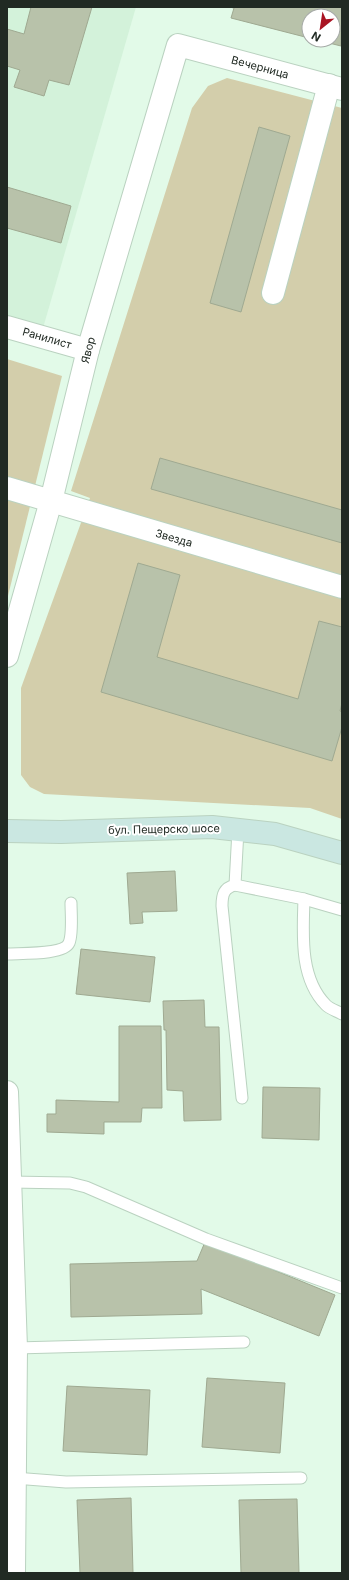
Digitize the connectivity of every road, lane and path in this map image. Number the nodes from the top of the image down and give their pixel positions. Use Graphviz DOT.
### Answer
graph roads {
  1 [pos="178,46"];
  2 [pos="336,87"];
  3 [pos="274,293"];
  4 [pos="7,326"];
  5 [pos="88,350"];
  6 [pos="7,488"];
  7 [pos="51,501"];
  8 [pos="342,587"];
  9 [pos="7,656"];
  10 [pos="238,830"];
  11 [pos="7,831"];
  12 [pos="342,852"];
  13 [pos="235,885"];
  14 [pos="304,898"];
  15 [pos="71,903"];
  16 [pos="342,910"];
  17 [pos="7,954"];
  18 [pos="342,1014"];
  19 [pos="7,1092"];
  20 [pos="242,1098"];
  21 [pos="10,1182"];
  22 [pos="342,1288"];
  23 [pos="11,1326"];
  24 [pos="244,1342"];
  25 [pos="16,1348"];
  26 [pos="14,1478"];
  27 [pos="301,1478"];
  28 [pos="14,1573"];
  1 -- 2 [label="street, Вечерница"];
  1 -- 5 [label="street, Явор"];
  2 -- 3 [label="street"];
  4 -- 5 [label="street, Ранилист"];
  5 -- 7 [label="street, Явор"];
  6 -- 7 [label="street, Звезда"];
  7 -- 8 [label="street, Звезда"];
  7 -- 9 [label="street, Явор"];
  10 -- 11 [label="main road, бул. Пещерско шосе"];
  10 -- 12 [label="main road, бул. Пещерско шосе"];
  10 -- 13 [label="lane"];
  13 -- 14 [label="lane"];
  13 -- 20 [label="lane"];
  14 -- 16 [label="lane"];
  14 -- 18 [label="lane"];
  15 -- 17 [label="lane"];
  19 -- 21 [label="street"];
  21 -- 22 [label="lane"];
  21 -- 23 [label="street"];
  23 -- 25 [label="street"];
  24 -- 25 [label="lane"];
  25 -- 26 [label="street"];
  26 -- 27 [label="lane"];
  26 -- 28 [label="street"];
}
